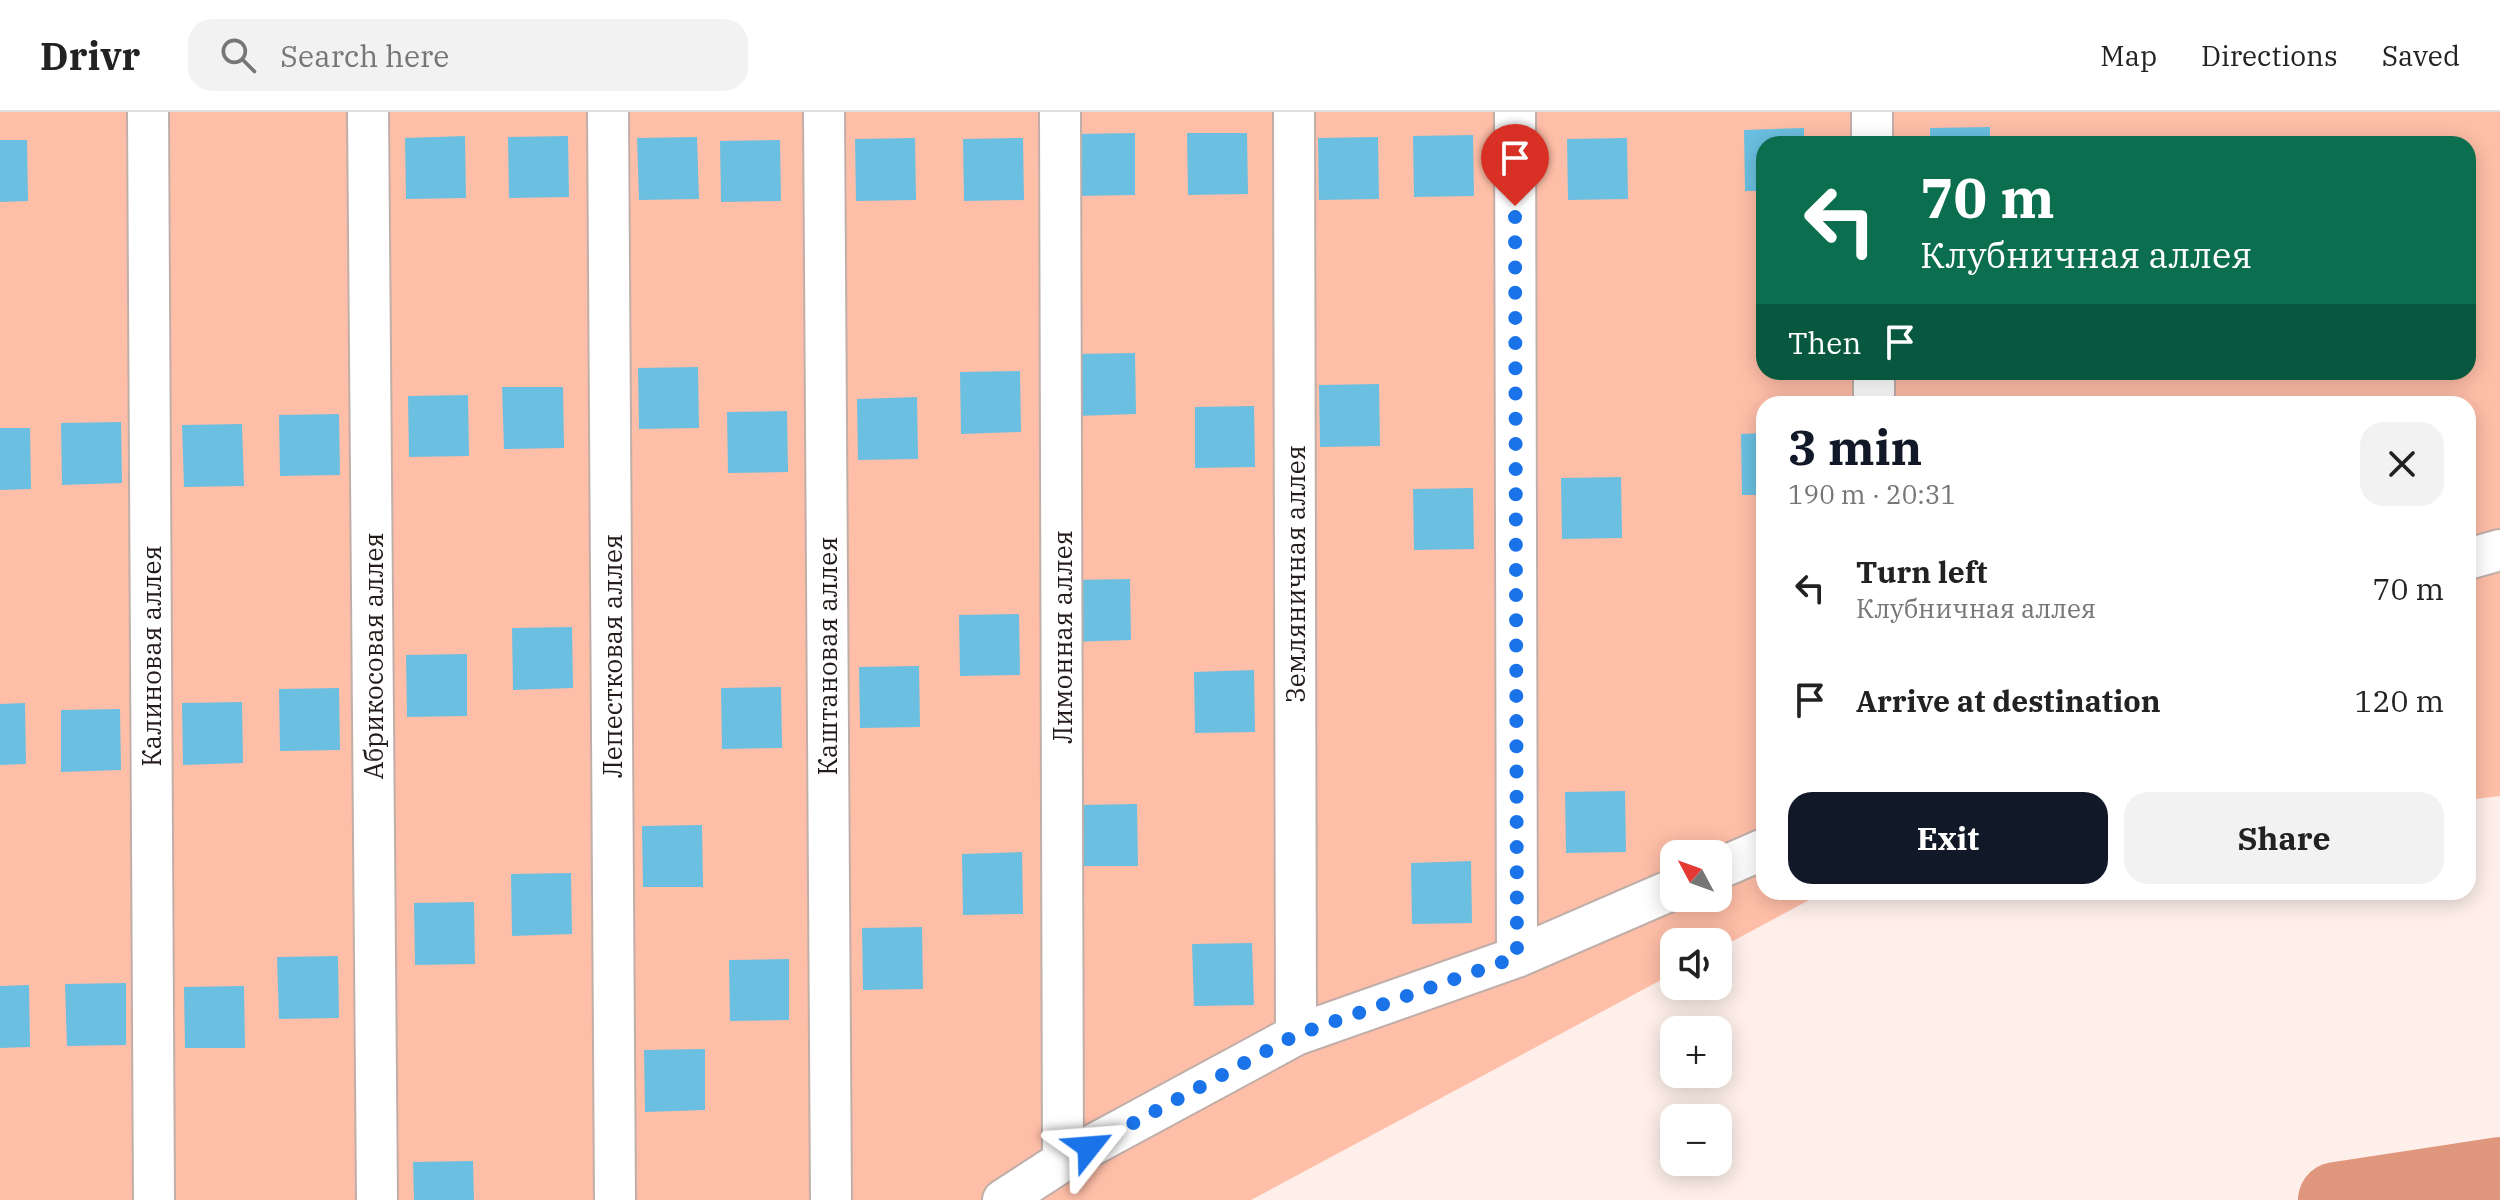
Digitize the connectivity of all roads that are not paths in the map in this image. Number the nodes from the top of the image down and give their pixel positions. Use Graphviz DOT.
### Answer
graph roads {
  1 [pos="148,112"];
  2 [pos="368,112"];
  3 [pos="608,112"];
  4 [pos="824,112"];
  5 [pos="1060,112"];
  6 [pos="1294,112"];
  7 [pos="1515,112"];
  8 [pos="1872,112"];
  9 [pos="1872,136"];
  10 [pos="2500,550"];
  11 [pos="2476,557"];
  12 [pos="1756,852"];
  13 [pos="1732,863"];
  14 [pos="1660,895"];
  15 [pos="1517,957"];
  16 [pos="1296,1035"];
  17 [pos="1063,1161"];
  18 [pos="154,1200"];
  19 [pos="377,1200"];
  20 [pos="615,1200"];
  21 [pos="831,1200"];
  22 [pos="1003,1200"];
  1 -- 18 [label="street, Калиновая аллея"];
  2 -- 19 [label="street, Абрикосовая аллея"];
  3 -- 20 [label="street, Лепестковая аллея"];
  4 -- 21 [label="street, Каштановая аллея"];
  5 -- 17 [label="street, Лимонная аллея"];
  6 -- 16 [label="street, Земляничная аллея"];
  7 -- 15 [label="street"];
  8 -- 9 [label="street"];
  10 -- 11 [label="street"];
  12 -- 13 [label="street"];
  14 -- 15 [label="street"];
  15 -- 16 [label="street"];
  16 -- 17 [label="street"];
  17 -- 22 [label="street"];
}
